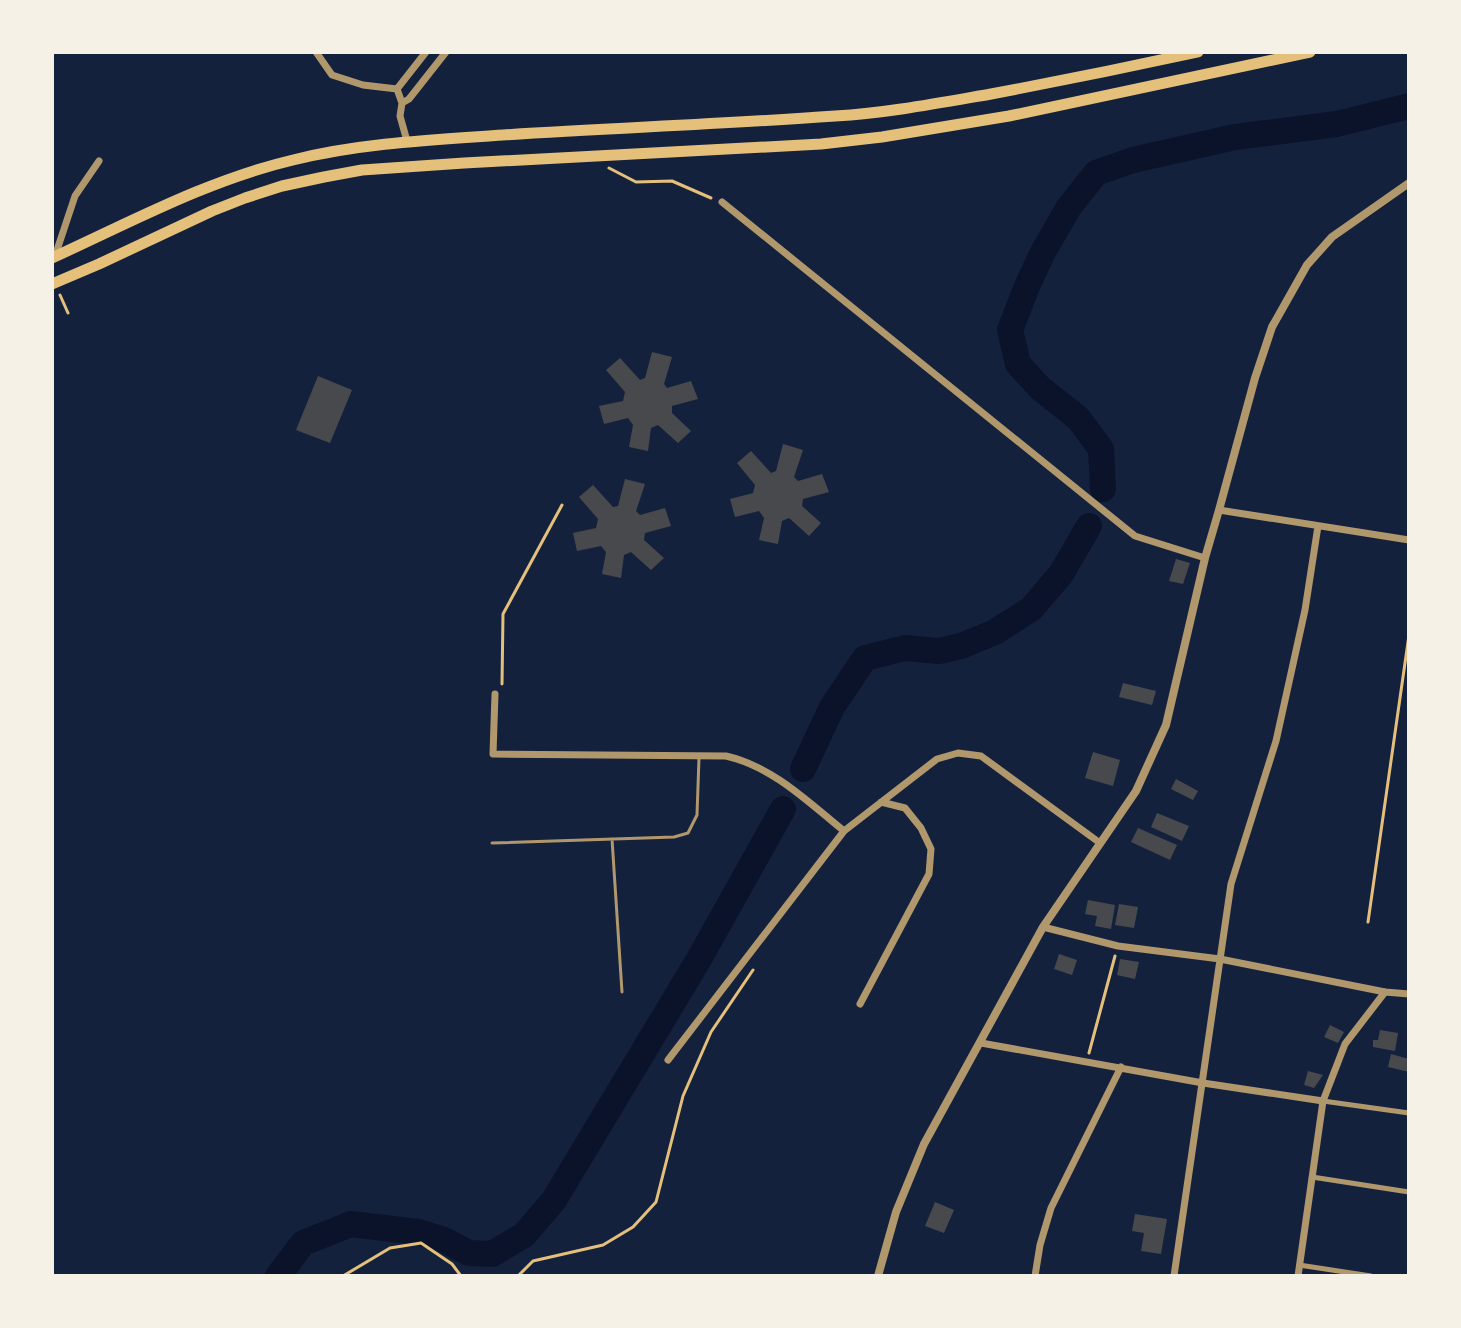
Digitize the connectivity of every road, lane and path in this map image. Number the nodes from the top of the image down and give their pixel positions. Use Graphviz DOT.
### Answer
graph roads {
  1 [pos="316,52"];
  2 [pos="426,52"];
  3 [pos="446,52"];
  4 [pos="1198,52"];
  5 [pos="1310,52"];
  6 [pos="397,89"];
  7 [pos="402,103"];
  8 [pos="407,141"];
  9 [pos="590,156"];
  10 [pos="99,161"];
  11 [pos="1409,183"];
  12 [pos="722,202"];
  13 [pos="54,257"];
  14 [pos="99,264"];
  15 [pos="52,284"];
  16 [pos="52,291"];
  17 [pos="562,505"];
  18 [pos="1219,510"];
  19 [pos="1318,526"];
  20 [pos="1409,540"];
  21 [pos="1205,558"];
  22 [pos="1409,635"];
  23 [pos="495,694"];
  24 [pos="699,755"];
  25 [pos="881,802"];
  26 [pos="844,831"];
  27 [pos="612,839"];
  28 [pos="492,843"];
  29 [pos="1100,843"];
  30 [pos="1368,922"];
  31 [pos="1043,927"];
  32 [pos="1118,946"];
  33 [pos="1220,959"];
  34 [pos="753,970"];
  35 [pos="622,992"];
  36 [pos="1385,992"];
  37 [pos="1409,994"];
  38 [pos="860,1004"];
  39 [pos="981,1043"];
  40 [pos="668,1060"];
  41 [pos="1087,1061"];
  42 [pos="1121,1067"];
  43 [pos="1203,1083"];
  44 [pos="1323,1101"];
  45 [pos="1409,1113"];
  46 [pos="1311,1177"];
  47 [pos="1409,1192"];
  48 [pos="1299,1265"];
  49 [pos="343,1276"];
  50 [pos="461,1276"];
  51 [pos="518,1276"];
  52 [pos="878,1276"];
  53 [pos="1035,1276"];
  54 [pos="1174,1276"];
  55 [pos="1298,1276"];
  56 [pos="1371,1276"];
  1 -- 6 [label="street"];
  2 -- 6 [label="street"];
  3 -- 7 [label="street"];
  4 -- 8 [label="highway"];
  5 -- 9 [label="highway"];
  6 -- 7 [label="street"];
  7 -- 8 [label="street"];
  8 -- 13 [label="highway"];
  9 -- 12 [label="path"];
  9 -- 14 [label="highway"];
  10 -- 13 [label="street"];
  11 -- 18 [label="street"];
  12 -- 21 [label="street"];
  14 -- 15 [label="highway"];
  14 -- 16 [label="highway"];
  17 -- 23 [label="path"];
  18 -- 19 [label="street"];
  18 -- 21 [label="street"];
  19 -- 20 [label="street"];
  19 -- 33 [label="street"];
  21 -- 29 [label="street"];
  22 -- 30 [label="path"];
  23 -- 24 [label="street"];
  24 -- 26 [label="street"];
  24 -- 27 [label="lane"];
  25 -- 26 [label="street"];
  25 -- 29 [label="street"];
  25 -- 38 [label="street"];
  26 -- 40 [label="street"];
  27 -- 28 [label="lane"];
  27 -- 35 [label="lane"];
  29 -- 31 [label="street"];
  31 -- 32 [label="street"];
  31 -- 39 [label="street"];
  32 -- 33 [label="street"];
  32 -- 41 [label="path"];
  33 -- 36 [label="street"];
  33 -- 43 [label="street"];
  34 -- 51 [label="path"];
  36 -- 37 [label="street"];
  36 -- 44 [label="street"];
  39 -- 41 [label="street"];
  39 -- 52 [label="street"];
  41 -- 42 [label="street"];
  42 -- 43 [label="street"];
  42 -- 53 [label="street"];
  43 -- 44 [label="street"];
  43 -- 54 [label="street"];
  44 -- 45 [label="street"];
  44 -- 46 [label="street"];
  46 -- 47 [label="street"];
  46 -- 48 [label="street"];
  48 -- 55 [label="street"];
  48 -- 56 [label="street"];
  49 -- 50 [label="path"];
}
